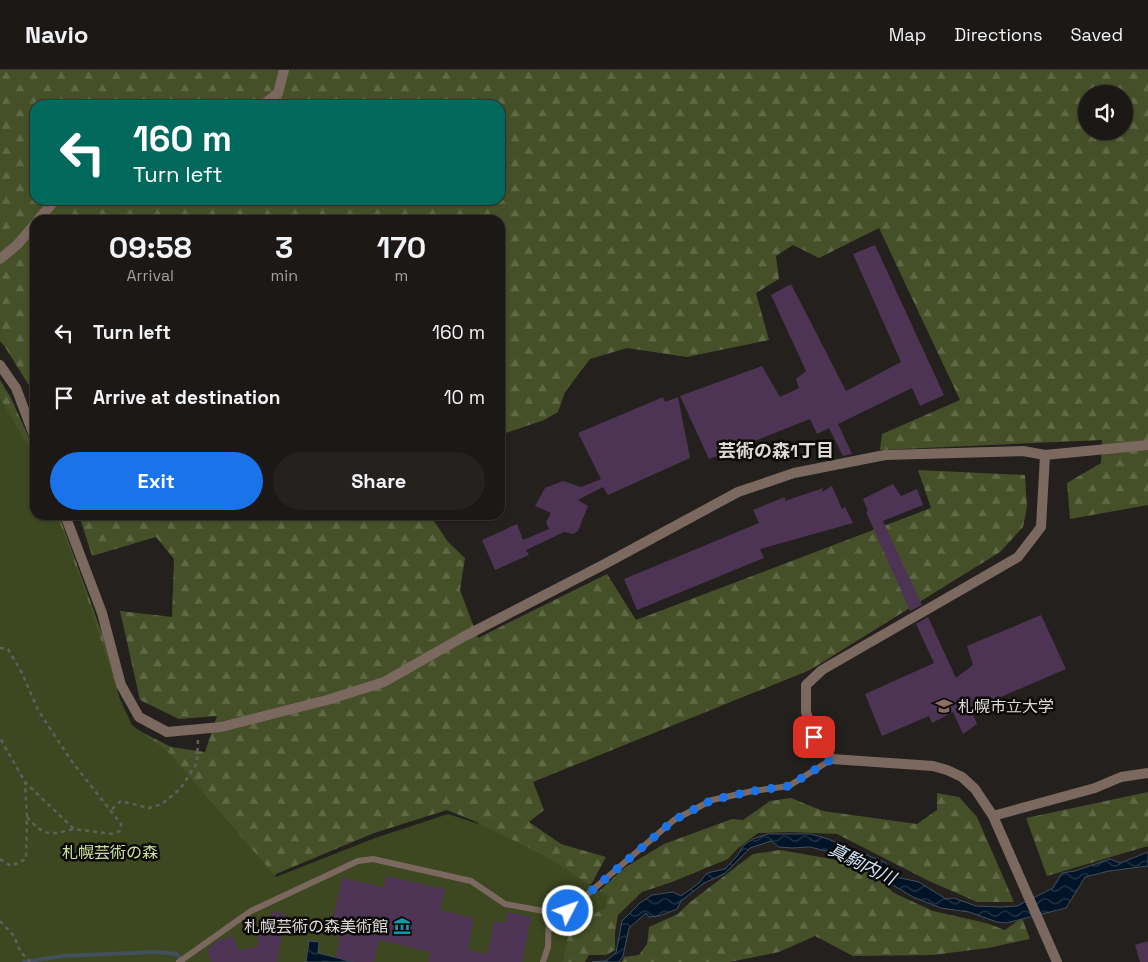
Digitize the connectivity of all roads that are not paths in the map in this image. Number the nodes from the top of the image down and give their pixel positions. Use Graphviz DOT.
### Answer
graph roads {
  1 [pos="284,70"];
  2 [pos="269,100"];
  3 [pos="51,205"];
  4 [pos="42,215"];
  5 [pos="30,230"];
  6 [pos="0,259"];
  7 [pos="0,365"];
  8 [pos="30,425"];
  9 [pos="1148,445"];
  10 [pos="1045,455"];
  11 [pos="67,520"];
  12 [pos="832,759"];
  13 [pos="1148,773"];
  14 [pos="993,816"];
  15 [pos="549,912"];
  16 [pos="179,962"];
  17 [pos="543,962"];
  18 [pos="1056,962"];
  1 -- 2 [label="street"];
  3 -- 4 [label="street"];
  5 -- 6 [label="street"];
  7 -- 8 [label="street"];
  9 -- 10 [label="street"];
  10 -- 11 [label="street"];
  10 -- 12 [label="street"];
  12 -- 14 [label="street"];
  12 -- 15 [label="lane"];
  13 -- 14 [label="street"];
  14 -- 18 [label="street"];
  15 -- 16 [label="lane"];
  15 -- 17 [label="lane"];
}
